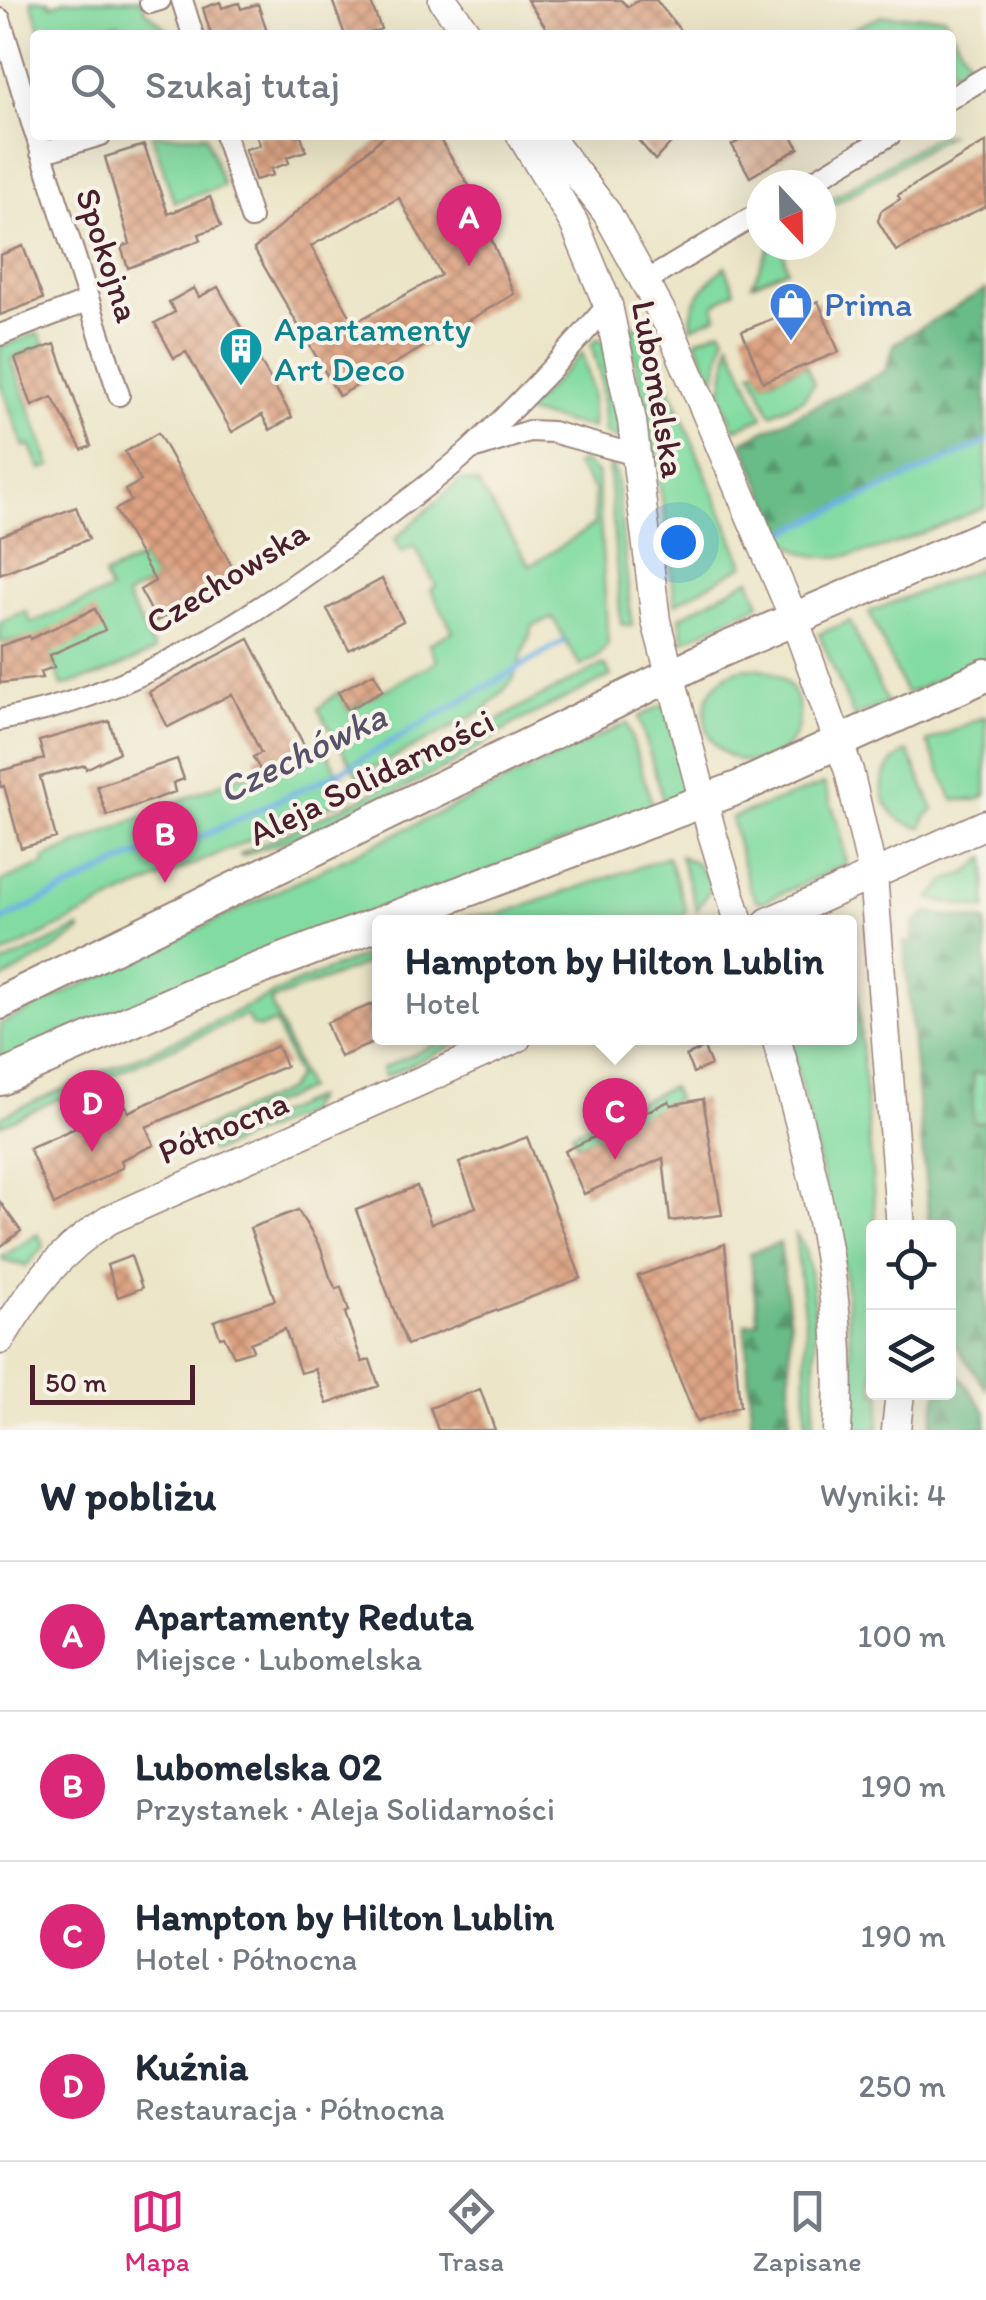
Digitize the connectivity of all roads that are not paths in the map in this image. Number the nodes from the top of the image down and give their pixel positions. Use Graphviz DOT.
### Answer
graph roads {
  1 [pos="182,0"];
  2 [pos="441,0"];
  3 [pos="0,19"];
  4 [pos="191,30"];
  5 [pos="454,30"];
  6 [pos="464,30"];
  7 [pos="986,77"];
  8 [pos="956,95"];
  9 [pos="30,117"];
  10 [pos="37,140"];
  11 [pos="226,140"];
  12 [pos="525,140"];
  13 [pos="551,140"];
  14 [pos="882,140"];
  15 [pos="831,170"];
  16 [pos="250,218"];
  17 [pos="746,221"];
  18 [pos="646,281"];
  19 [pos="88,300"];
  20 [pos="608,305"];
  21 [pos="0,335"];
  22 [pos="118,395"];
  23 [pos="470,450"];
  24 [pos="636,455"];
  25 [pos="986,536"];
  26 [pos="794,618"];
  27 [pos="670,674"];
  28 [pos="986,676"];
  29 [pos="0,720"];
  30 [pos="840,741"];
  31 [pos="704,802"];
  32 [pos="986,824"];
  33 [pos="873,875"];
  34 [pos="402,915"];
  35 [pos="737,915"];
  36 [pos="784,915"];
  37 [pos="372,926"];
  38 [pos="0,1002"];
  39 [pos="502,1045"];
  40 [pos="778,1045"];
  41 [pos="0,1079"];
  42 [pos="900,1220"];
  43 [pos="0,1340"];
  44 [pos="899,1400"];
  45 [pos="837,1430"];
  46 [pos="896,1430"];
  1 -- 4 [label="street"];
  2 -- 5 [label="street"];
  2 -- 6 [label="street"];
  3 -- 9 [label="street, Spokojna"];
  7 -- 8 [label="street"];
  10 -- 19 [label="street, Spokojna"];
  11 -- 16 [label="street"];
  12 -- 20 [label="street, Lubomelska"];
  13 -- 18 [label="street, Lubomelska"];
  14 -- 15 [label="street"];
  17 -- 18 [label="street, Czechowska"];
  18 -- 20 [label="street, Czechowska"];
  18 -- 26 [label="street, Lubomelska"];
  19 -- 21 [label="street"];
  19 -- 22 [label="street, Spokojna"];
  20 -- 23 [label="street, Czechowska"];
  20 -- 24 [label="street, Lubomelska"];
  23 -- 24 [label="street, Czechowska"];
  23 -- 29 [label="street, Czechowska"];
  24 -- 27 [label="street, Lubomelska"];
  25 -- 26 [label="main road"];
  26 -- 27 [label="main road, Aleja Solidarności"];
  26 -- 30 [label="street, Lubomelska"];
  27 -- 31 [label="street, Lubomelska"];
  27 -- 38 [label="main road, Aleja Solidarności"];
  28 -- 30 [label="main road"];
  30 -- 31 [label="main road"];
  30 -- 33 [label="street, Lubomelska"];
  31 -- 34 [label="main road"];
  31 -- 35 [label="street, Lubomelska"];
  32 -- 33 [label="street"];
  33 -- 36 [label="street"];
  33 -- 42 [label="street, Lubomelska"];
  37 -- 41 [label="main road"];
  39 -- 43 [label="street, Północna"];
  40 -- 45 [label="street"];
  44 -- 46 [label="street"];
}
